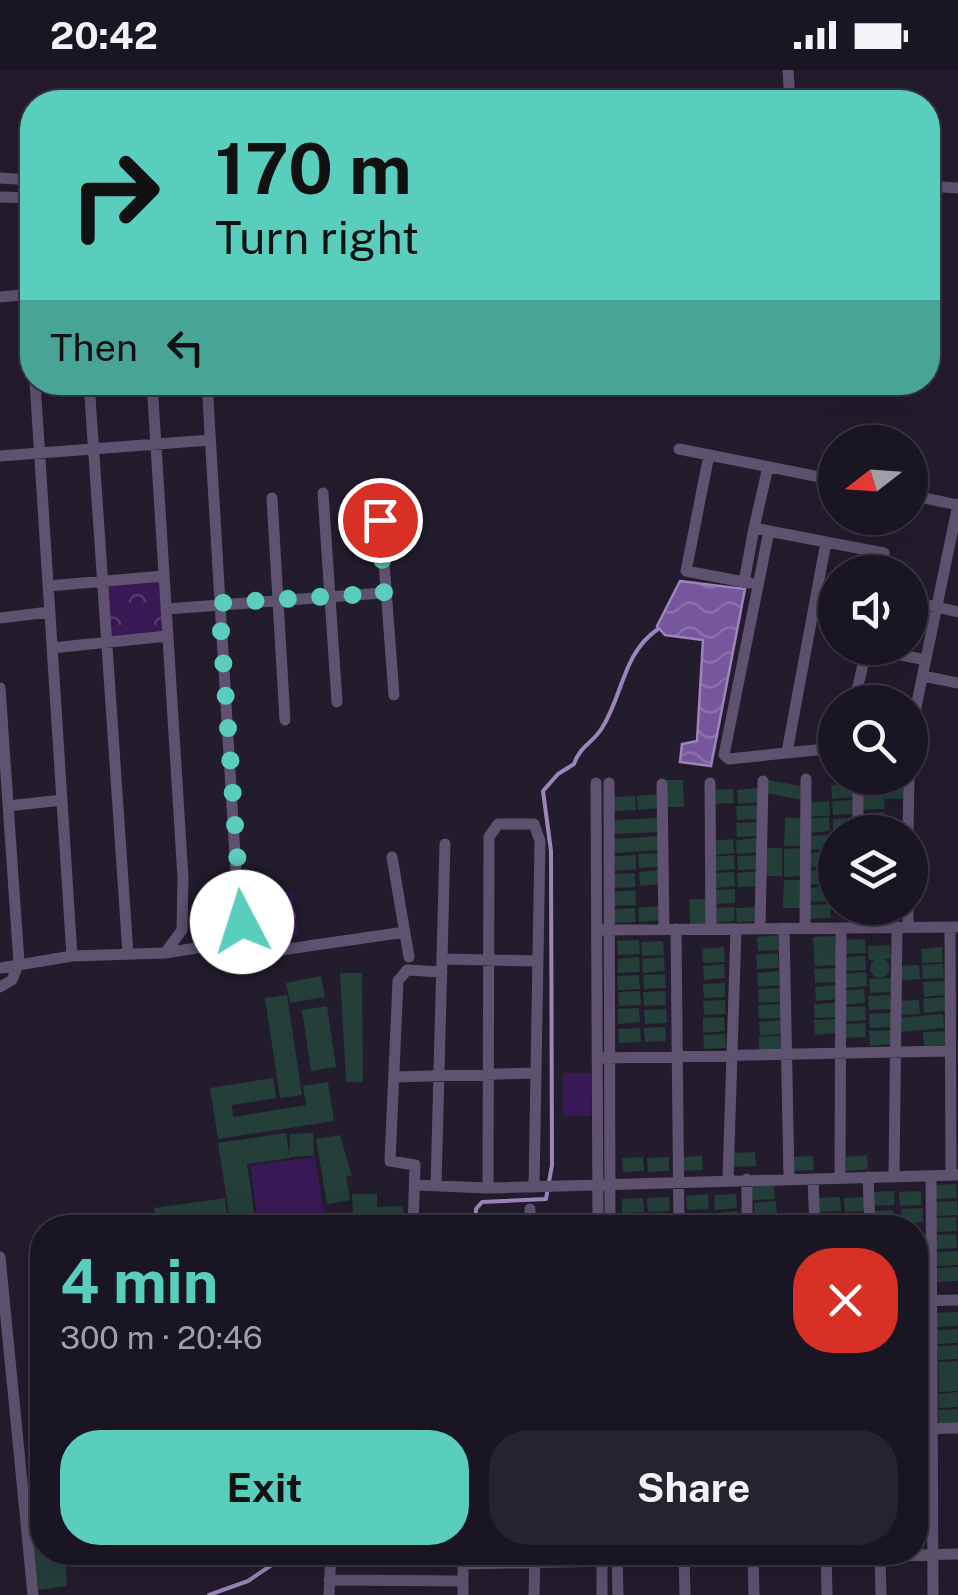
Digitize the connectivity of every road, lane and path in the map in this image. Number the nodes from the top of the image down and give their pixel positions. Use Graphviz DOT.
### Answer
graph roads {
  1 [pos="36,395"];
  2 [pos="91,395"];
  3 [pos="153,395"];
  4 [pos="208,395"];
  5 [pos="210,440"];
  6 [pos="156,444"];
  7 [pos="94,448"];
  8 [pos="679,449"];
  9 [pos="39,452"];
  10 [pos="709,455"];
  11 [pos="0,456"];
  12 [pos="768,467"];
  13 [pos="818,477"];
  14 [pos="378,484"];
  15 [pos="323,494"];
  16 [pos="272,498"];
  17 [pos="928,498"];
  18 [pos="958,504"];
  19 [pos="754,528"];
  20 [pos="768,530"];
  21 [pos="826,542"];
  22 [pos="884,555"];
  23 [pos="953,555"];
  24 [pos="164,576"];
  25 [pos="103,582"];
  26 [pos="744,582"];
  27 [pos="759,584"];
  28 [pos="48,586"];
  29 [pos="384,593"];
  30 [pos="331,596"];
  31 [pos="277,598"];
  32 [pos="219,603"];
  33 [pos="928,605"];
  34 [pos="937,607"];
  35 [pos="166,609"];
  36 [pos="50,612"];
  37 [pos="958,612"];
  38 [pos="0,618"];
  39 [pos="168,636"];
  40 [pos="107,642"];
  41 [pos="52,648"];
  42 [pos="928,650"];
  43 [pos="925,665"];
  44 [pos="923,676"];
  45 [pos="958,683"];
  46 [pos="921,685"];
  47 [pos="0,688"];
  48 [pos="394,695"];
  49 [pos="338,702"];
  50 [pos="285,720"];
  51 [pos="818,749"];
  52 [pos="787,752"];
  53 [pos="806,780"];
  54 [pos="763,781"];
  55 [pos="602,783"];
  56 [pos="710,783"];
  57 [pos="662,784"];
  58 [pos="62,800"];
  59 [pos="8,806"];
  60 [pos="444,844"];
  61 [pos="392,856"];
  62 [pos="902,927"];
  63 [pos="954,927"];
  64 [pos="760,928"];
  65 [pos="784,928"];
  66 [pos="805,928"];
  67 [pos="842,928"];
  68 [pos="858,928"];
  69 [pos="670,929"];
  70 [pos="712,929"];
  71 [pos="736,929"];
  72 [pos="603,930"];
  73 [pos="405,932"];
  74 [pos="240,941"];
  75 [pos="128,954"];
  76 [pos="165,954"];
  77 [pos="72,956"];
  78 [pos="409,958"];
  79 [pos="489,961"];
  80 [pos="538,961"];
  81 [pos="20,963"];
  82 [pos="442,965"];
  83 [pos="0,968"];
  84 [pos="0,988"];
  85 [pos="948,1051"];
  86 [pos="895,1052"];
  87 [pos="840,1053"];
  88 [pos="785,1054"];
  89 [pos="674,1056"];
  90 [pos="730,1056"];
  91 [pos="604,1057"];
  92 [pos="441,1072"];
  93 [pos="489,1072"];
  94 [pos="536,1073"];
  95 [pos="394,1076"];
  96 [pos="955,1175"];
  97 [pos="894,1176"];
  98 [pos="931,1176"];
  99 [pos="840,1177"];
  100 [pos="868,1177"];
  101 [pos="789,1178"];
  102 [pos="814,1178"];
  103 [pos="728,1179"];
  104 [pos="747,1179"];
  105 [pos="678,1180"];
  106 [pos="415,1185"];
  107 [pos="603,1185"];
  108 [pos="436,1186"];
  109 [pos="537,1187"];
  110 [pos="488,1188"];
  111 [pos="530,1209"];
  112 [pos="414,1215"];
  113 [pos="530,1215"];
  114 [pos="600,1215"];
  115 [pos="608,1215"];
  116 [pos="679,1215"];
  117 [pos="748,1215"];
  118 [pos="815,1215"];
  119 [pos="869,1215"];
  120 [pos="0,1257"];
  121 [pos="958,1300"];
  122 [pos="928,1301"];
  123 [pos="932,1301"];
  124 [pos="928,1428"];
  125 [pos="932,1428"];
  126 [pos="958,1428"];
  127 [pos="958,1554"];
  128 [pos="928,1555"];
  129 [pos="933,1555"];
  130 [pos="30,1564"];
  131 [pos="30,1565"];
  132 [pos="331,1565"];
  133 [pos="463,1565"];
  134 [pos="535,1565"];
  135 [pos="602,1565"];
  136 [pos="618,1565"];
  137 [pos="684,1565"];
  138 [pos="753,1565"];
  139 [pos="826,1565"];
  140 [pos="880,1565"];
  141 [pos="329,1580"];
  142 [pos="463,1581"];
  143 [pos="33,1595"];
  144 [pos="330,1595"];
  145 [pos="463,1595"];
  146 [pos="534,1595"];
  147 [pos="602,1595"];
  148 [pos="618,1595"];
  149 [pos="685,1595"];
  150 [pos="754,1595"];
  151 [pos="827,1595"];
  152 [pos="881,1595"];
  153 [pos="933,1595"];
  1 -- 9 [label="street"];
  2 -- 7 [label="street"];
  3 -- 6 [label="street"];
  4 -- 5 [label="street"];
  5 -- 6 [label="street"];
  5 -- 32 [label="street"];
  6 -- 7 [label="street"];
  6 -- 24 [label="street"];
  7 -- 9 [label="street"];
  7 -- 25 [label="street"];
  8 -- 10 [label="street"];
  9 -- 11 [label="street"];
  9 -- 28 [label="street"];
  10 -- 12 [label="street"];
  10 -- 26 [label="street"];
  12 -- 13 [label="street"];
  12 -- 19 [label="street"];
  14 -- 29 [label="street"];
  15 -- 30 [label="street"];
  16 -- 31 [label="street"];
  17 -- 18 [label="street"];
  18 -- 23 [label="street"];
  19 -- 20 [label="street"];
  19 -- 26 [label="street"];
  20 -- 21 [label="street"];
  20 -- 27 [label="street"];
  21 -- 22 [label="street"];
  21 -- 52 [label="street"];
  23 -- 34 [label="street"];
  24 -- 25 [label="street"];
  24 -- 35 [label="street"];
  25 -- 28 [label="street"];
  25 -- 40 [label="street"];
  26 -- 27 [label="street"];
  27 -- 52 [label="street"];
  28 -- 36 [label="street"];
  29 -- 30 [label="street"];
  29 -- 48 [label="street"];
  30 -- 31 [label="street"];
  30 -- 49 [label="street"];
  31 -- 32 [label="street"];
  31 -- 50 [label="street"];
  32 -- 35 [label="street"];
  32 -- 74 [label="street"];
  33 -- 34 [label="street"];
  34 -- 37 [label="street"];
  34 -- 42 [label="street"];
  35 -- 39 [label="street"];
  36 -- 38 [label="street"];
  36 -- 41 [label="street"];
  39 -- 40 [label="street"];
  39 -- 76 [label="street"];
  40 -- 41 [label="street"];
  40 -- 75 [label="street"];
  41 -- 58 [label="street"];
  43 -- 44 [label="street"];
  44 -- 45 [label="street"];
  44 -- 46 [label="street"];
  47 -- 59 [label="street"];
  51 -- 52 [label="street"];
  53 -- 66 [label="street"];
  54 -- 64 [label="street"];
  55 -- 72 [label="street"];
  56 -- 70 [label="street"];
  57 -- 69 [label="street"];
  58 -- 59 [label="street"];
  58 -- 77 [label="street"];
  59 -- 81 [label="street"];
  60 -- 82 [label="street"];
  61 -- 73 [label="street"];
  62 -- 63 [label="street"];
  62 -- 68 [label="street"];
  62 -- 86 [label="street"];
  63 -- 85 [label="street"];
  64 -- 65 [label="street"];
  64 -- 71 [label="street"];
  65 -- 66 [label="street"];
  65 -- 88 [label="street"];
  66 -- 67 [label="street"];
  67 -- 68 [label="street"];
  67 -- 87 [label="street"];
  69 -- 70 [label="street"];
  69 -- 72 [label="street"];
  69 -- 89 [label="street"];
  70 -- 71 [label="street"];
  71 -- 90 [label="street"];
  72 -- 91 [label="street"];
  73 -- 74 [label="street"];
  73 -- 78 [label="street"];
  74 -- 76 [label="street"];
  75 -- 76 [label="street"];
  75 -- 77 [label="street"];
  77 -- 81 [label="street"];
  79 -- 80 [label="street"];
  79 -- 80 [label="street"];
  79 -- 82 [label="street"];
  79 -- 93 [label="street"];
  80 -- 94 [label="street"];
  81 -- 83 [label="street"];
  81 -- 84 [label="street"];
  82 -- 92 [label="street"];
  82 -- 95 [label="street"];
  85 -- 86 [label="street"];
  85 -- 96 [label="street"];
  86 -- 87 [label="street"];
  86 -- 97 [label="street"];
  87 -- 88 [label="street"];
  87 -- 99 [label="street"];
  88 -- 90 [label="street"];
  88 -- 101 [label="street"];
  89 -- 90 [label="street"];
  89 -- 91 [label="street"];
  89 -- 105 [label="street"];
  90 -- 103 [label="street"];
  91 -- 107 [label="street"];
  92 -- 93 [label="street"];
  92 -- 95 [label="street"];
  92 -- 108 [label="street"];
  93 -- 94 [label="street"];
  93 -- 110 [label="street"];
  94 -- 109 [label="street"];
  95 -- 106 [label="street"];
  96 -- 98 [label="street"];
  97 -- 98 [label="street"];
  97 -- 100 [label="street"];
  98 -- 123 [label="street"];
  99 -- 100 [label="street"];
  99 -- 102 [label="street"];
  100 -- 119 [label="street"];
  101 -- 102 [label="street"];
  101 -- 104 [label="street"];
  102 -- 118 [label="street"];
  103 -- 104 [label="street"];
  103 -- 105 [label="street"];
  104 -- 117 [label="street"];
  105 -- 107 [label="street"];
  105 -- 116 [label="street"];
  106 -- 108 [label="street"];
  106 -- 112 [label="street"];
  107 -- 109 [label="street"];
  107 -- 114 [label="street"];
  107 -- 115 [label="street"];
  108 -- 110 [label="street"];
  109 -- 110 [label="street"];
  111 -- 113 [label="street"];
  120 -- 130 [label="street"];
  121 -- 123 [label="street"];
  122 -- 123 [label="street"];
  123 -- 125 [label="street"];
  124 -- 125 [label="street"];
  125 -- 126 [label="street"];
  125 -- 129 [label="street"];
  127 -- 129 [label="street"];
  128 -- 129 [label="street"];
  129 -- 153 [label="street"];
  131 -- 143 [label="street"];
  132 -- 141 [label="street"];
  133 -- 142 [label="street"];
  134 -- 146 [label="street"];
  135 -- 147 [label="street"];
  136 -- 148 [label="street"];
  137 -- 149 [label="street"];
  138 -- 150 [label="street"];
  139 -- 151 [label="street"];
  140 -- 152 [label="street"];
  141 -- 142 [label="street"];
  141 -- 144 [label="street"];
  142 -- 145 [label="street"];
}
